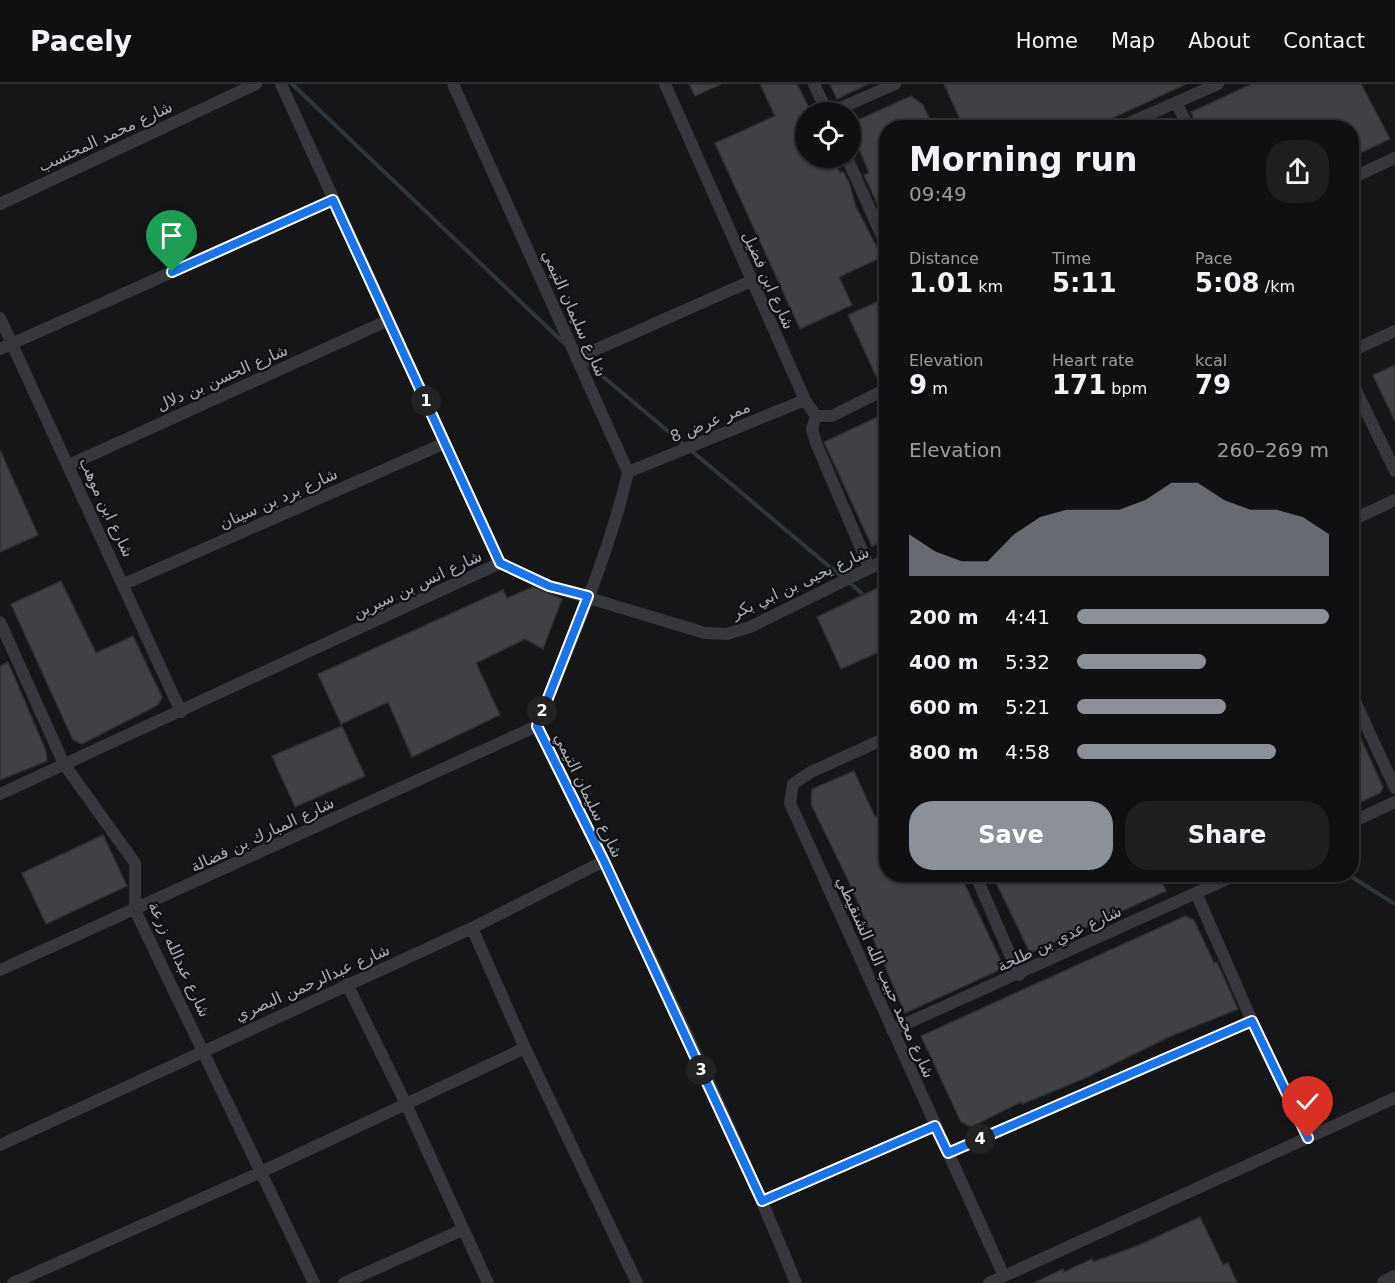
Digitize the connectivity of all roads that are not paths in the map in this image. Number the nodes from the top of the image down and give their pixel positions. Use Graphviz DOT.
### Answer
graph roads {
  1 [pos="256,84"];
  2 [pos="281,84"];
  3 [pos="453,84"];
  4 [pos="665,84"];
  5 [pos="814,84"];
  6 [pos="895,84"];
  7 [pos="1218,84"];
  8 [pos="824,102"];
  9 [pos="853,102"];
  10 [pos="1176,102"];
  11 [pos="1136,120"];
  12 [pos="1185,120"];
  13 [pos="1395,158"];
  14 [pos="852,168"];
  15 [pos="1359,175"];
  16 [pos="333,200"];
  17 [pos="0,204"];
  18 [pos="879,222"];
  19 [pos="751,281"];
  20 [pos="0,318"];
  21 [pos="389,320"];
  22 [pos="1395,331"];
  23 [pos="12,344"];
  24 [pos="1359,348"];
  25 [pos="0,349"];
  26 [pos="577,358"];
  27 [pos="879,392"];
  28 [pos="1359,396"];
  29 [pos="805,400"];
  30 [pos="816,417"];
  31 [pos="445,443"];
  32 [pos="69,465"];
  33 [pos="1395,471"];
  34 [pos="628,472"];
  35 [pos="1395,500"];
  36 [pos="1359,517"];
  37 [pos="500,563"];
  38 [pos="879,563"];
  39 [pos="869,567"];
  40 [pos="124,584"];
  41 [pos="588,596"];
  42 [pos="0,622"];
  43 [pos="12,647"];
  44 [pos="0,652"];
  45 [pos="1359,710"];
  46 [pos="181,712"];
  47 [pos="537,726"];
  48 [pos="879,741"];
  49 [pos="64,764"];
  50 [pos="1395,788"];
  51 [pos="0,794"];
  52 [pos="1395,802"];
  53 [pos="1359,819"];
  54 [pos="604,861"];
  55 [pos="978,882"];
  56 [pos="1220,882"];
  57 [pos="1196,893"];
  58 [pos="135,910"];
  59 [pos="472,928"];
  60 [pos="0,970"];
  61 [pos="1019,975"];
  62 [pos="347,984"];
  63 [pos="1252,1021"];
  64 [pos="892,1030"];
  65 [pos="525,1048"];
  66 [pos="204,1049"];
  67 [pos="1395,1098"];
  68 [pos="406,1104"];
  69 [pos="935,1126"];
  70 [pos="1308,1138"];
  71 [pos="0,1145"];
  72 [pos="948,1153"];
  73 [pos="261,1172"];
  74 [pos="762,1201"];
  75 [pos="462,1230"];
  76 [pos="1004,1276"];
  77 [pos="1395,1278"];
  78 [pos="13,1283"];
  79 [pos="314,1283"];
  80 [pos="344,1283"];
  81 [pos="488,1283"];
  82 [pos="637,1283"];
  83 [pos="796,1283"];
  84 [pos="989,1283"];
  85 [pos="1385,1283"];
  1 -- 17 [label="street, شارع محمد المحتسب"];
  2 -- 16 [label="street, شارع انس بن سيرين"];
  3 -- 26 [label="street, شارع سليمان التيمي"];
  4 -- 19 [label="street, شارع ابن فضيل"];
  5 -- 8 [label="street"];
  6 -- 9 [label="street"];
  7 -- 10 [label="street"];
  10 -- 11 [label="street"];
  10 -- 12 [label="street"];
  13 -- 15 [label="street"];
  14 -- 18 [label="street"];
  16 -- 21 [label="street, شارع انس بن سيرين"];
  16 -- 23 [label="street"];
  19 -- 26 [label="street"];
  19 -- 29 [label="street, شارع ابن فضيل"];
  20 -- 23 [label="street, شارع ابن موهب"];
  21 -- 31 [label="street, شارع انس بن سيرين"];
  21 -- 32 [label="street, شارع الحسن بن دلال"];
  22 -- 24 [label="street"];
  23 -- 25 [label="street"];
  23 -- 32 [label="street, شارع ابن موهب"];
  26 -- 34 [label="street, شارع سليمان التيمي"];
  27 -- 30 [label="street"];
  28 -- 33 [label="street"];
  29 -- 30 [label="street, شارع ابن فضيل"];
  29 -- 34 [label="street, ممر عرض 8"];
  30 -- 39 [label="street"];
  31 -- 37 [label="street, شارع انس بن سيرين"];
  31 -- 40 [label="street, شارع برد بن سينان"];
  32 -- 40 [label="street, شارع ابن موهب"];
  34 -- 41 [label="street, شارع سليمان التيمي"];
  35 -- 36 [label="street"];
  37 -- 41 [label="street, شارع يحيى بن ابي بكر"];
  37 -- 46 [label="street, شارع انس بن سيرين"];
  38 -- 39 [label="street, شارع يحيى بن ابي بكر"];
  39 -- 41 [label="street, شارع يحيى بن ابي بكر"];
  40 -- 46 [label="street, شارع ابن موهب"];
  41 -- 47 [label="street, شارع سليمان التيمي"];
  42 -- 43 [label="street, شارع عبدالله زرعة"];
  43 -- 44 [label="street"];
  43 -- 49 [label="street, شارع عبدالله زرعة"];
  45 -- 50 [label="street"];
  46 -- 49 [label="street, شارع انس بن سيرين"];
  47 -- 54 [label="street, شارع سليمان التيمي"];
  47 -- 58 [label="street, شارع المبارك بن فضالة"];
  48 -- 64 [label="street, شارع محمد حبيب الله الشنقيطي"];
  49 -- 51 [label="street, شارع انس بن سيرين"];
  49 -- 58 [label="street, شارع عبدالله زرعة"];
  52 -- 53 [label="street"];
  54 -- 59 [label="street, شارع عبدالرحمن البصري"];
  54 -- 74 [label="street, شارع سليمان التيمي"];
  55 -- 61 [label="street"];
  56 -- 57 [label="street, شارع عدي بن طلحة"];
  57 -- 61 [label="street, شارع عدي بن طلحة"];
  57 -- 63 [label="street"];
  58 -- 60 [label="street, شارع المبارك بن فضالة"];
  58 -- 66 [label="street, شارع عبدالله زرعة"];
  59 -- 62 [label="street, شارع عبدالرحمن البصري"];
  59 -- 65 [label="street"];
  61 -- 64 [label="street, شارع عدي بن طلحة"];
  62 -- 66 [label="street, شارع عبدالرحمن البصري"];
  62 -- 68 [label="street"];
  63 -- 70 [label="street"];
  63 -- 72 [label="street"];
  64 -- 69 [label="street, شارع محمد حبيب الله الشنقيطي"];
  65 -- 68 [label="street"];
  65 -- 82 [label="street"];
  66 -- 71 [label="street, شارع عبدالرحمن البصري"];
  66 -- 73 [label="street, شارع عبدالله زرعة"];
  67 -- 70 [label="street"];
  68 -- 73 [label="street"];
  68 -- 75 [label="street"];
  69 -- 72 [label="street, شارع محمد حبيب الله الشنقيطي"];
  69 -- 74 [label="street"];
  70 -- 76 [label="street"];
  72 -- 76 [label="street, شارع محمد حبيب الله الشنقيطي"];
  73 -- 78 [label="street"];
  73 -- 79 [label="street, شارع عبدالله زرعة"];
  74 -- 83 [label="street, شارع سليمان التيمي"];
  75 -- 80 [label="street"];
  75 -- 81 [label="street"];
  76 -- 84 [label="street"];
  77 -- 85 [label="street"];
}
